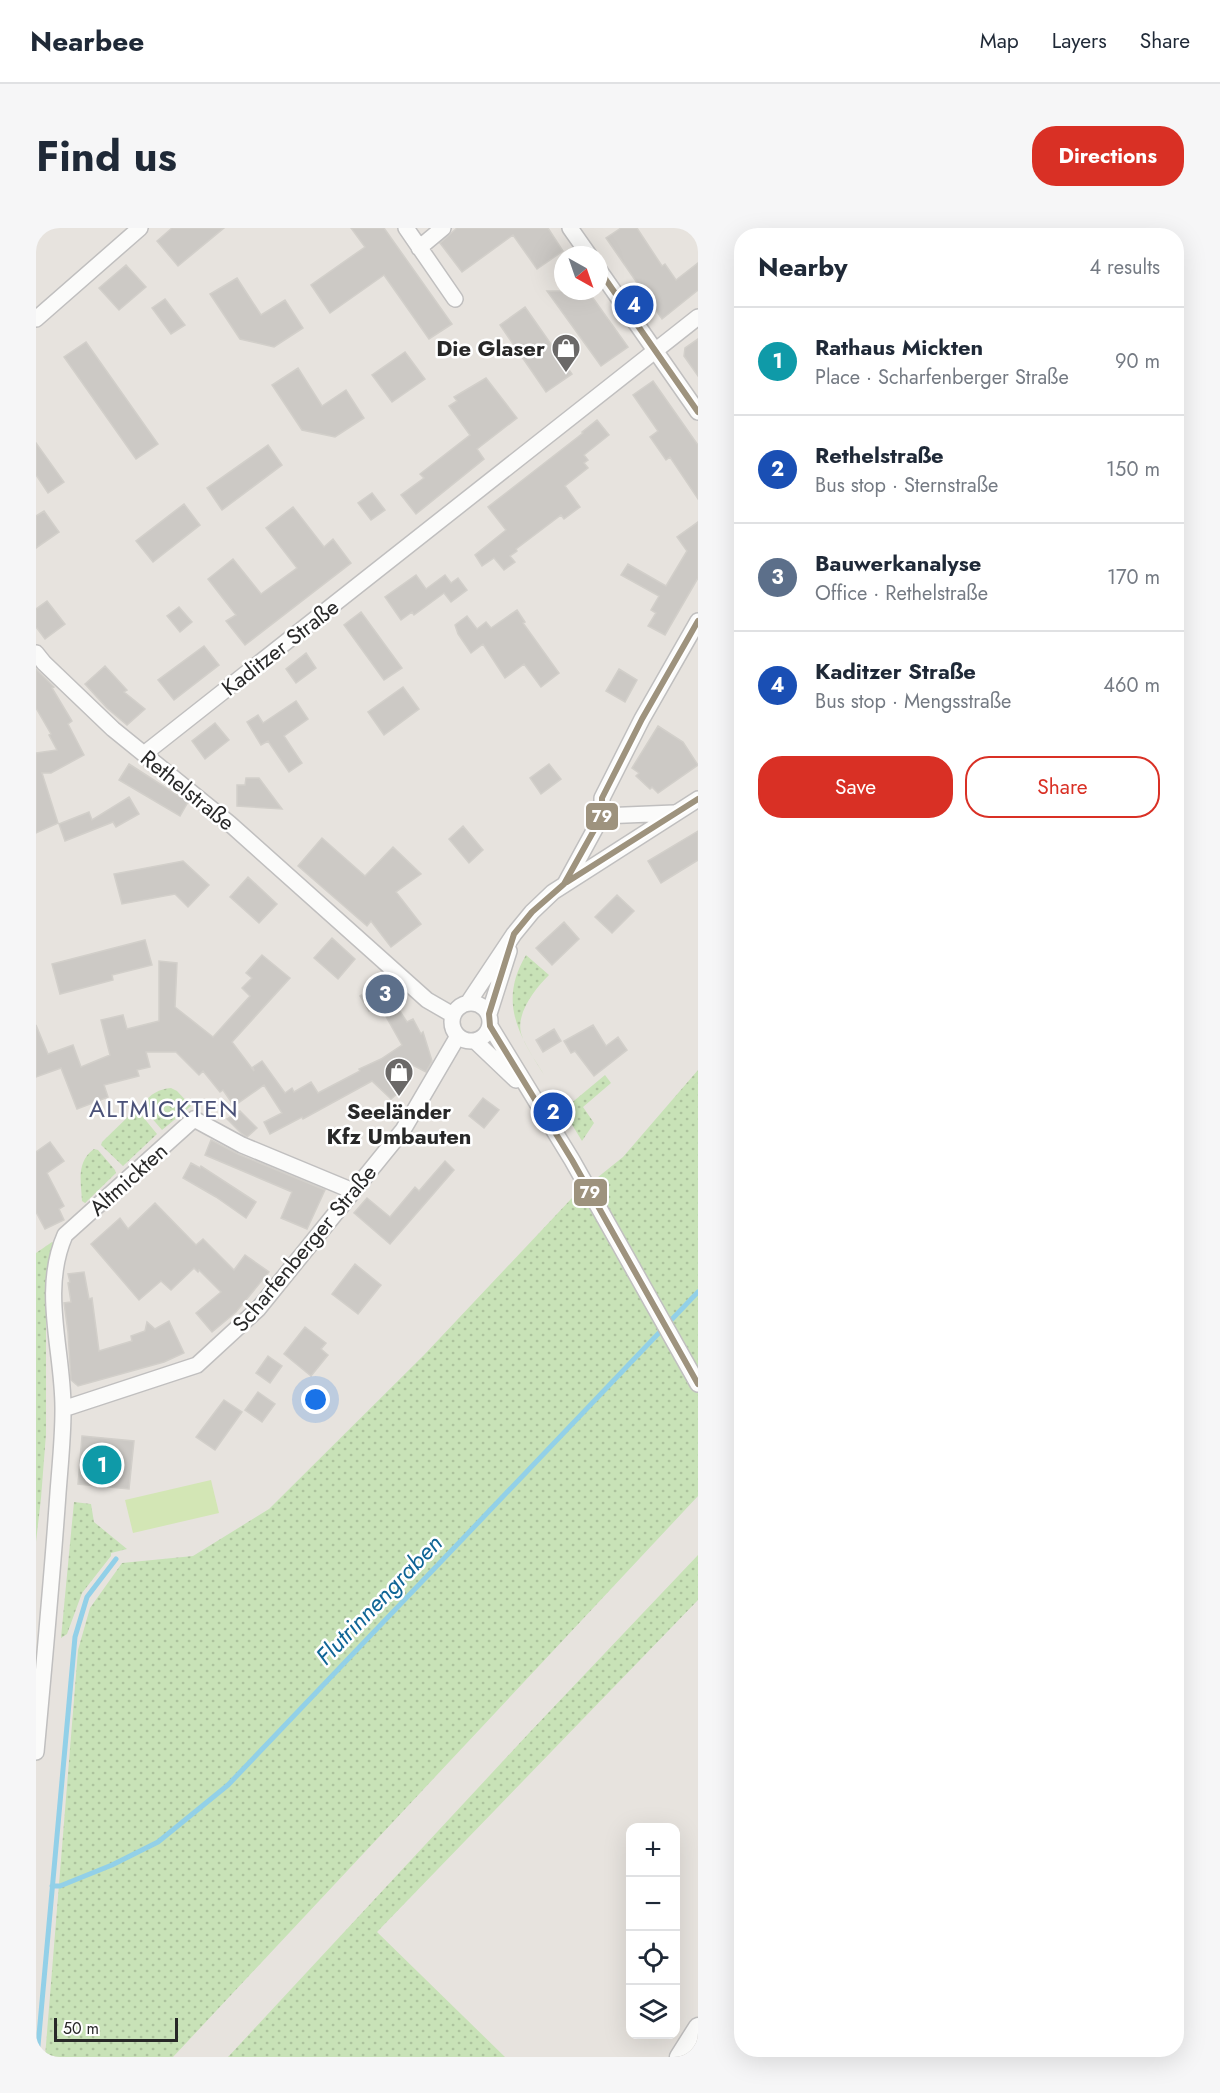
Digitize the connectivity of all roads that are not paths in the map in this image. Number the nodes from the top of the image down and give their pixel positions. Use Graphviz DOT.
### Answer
graph roads {
  1 [pos="140,228"];
  2 [pos="406,228"];
  3 [pos="443,228"];
  4 [pos="570,228"];
  5 [pos="583,246"];
  6 [pos="419,248"];
  7 [pos="608,283"];
  8 [pos="455,299"];
  9 [pos="698,317"];
  10 [pos="36,319"];
  11 [pos="656,351"];
  12 [pos="698,412"];
  13 [pos="698,621"];
  14 [pos="36,653"];
  15 [pos="144,754"];
  16 [pos="698,799"];
  17 [pos="675,813"];
  18 [pos="602,816"];
  19 [pos="564,884"];
  20 [pos="514,934"];
  21 [pos="468,1003"];
  22 [pos="453,1015"];
  23 [pos="489,1020"];
  24 [pos="458,1036"];
  25 [pos="475,1041"];
  26 [pos="529,1093"];
  27 [pos="353,1191"];
  28 [pos="698,1384"];
  29 [pos="63,1409"];
  30 [pos="36,1752"];
  31 [pos="698,2027"];
  32 [pos="679,2057"];
  1 -- 10 [label="street"];
  2 -- 6 [label="street"];
  3 -- 6 [label="street"];
  4 -- 5 [label="street"];
  6 -- 8 [label="street"];
  7 -- 11 [label="street"];
  9 -- 11 [label="street, Kaditzer Straße"];
  11 -- 12 [label="street"];
  11 -- 15 [label="street, Kaditzer Straße"];
  13 -- 18 [label="street"];
  14 -- 15 [label="street, Rethelstraße"];
  15 -- 22 [label="street, Rethelstraße"];
  16 -- 17 [label="street"];
  17 -- 18 [label="street"];
  17 -- 19 [label="street"];
  18 -- 19 [label="street"];
  19 -- 20 [label="street"];
  20 -- 21 [label="street"];
  20 -- 23 [label="street"];
  21 -- 22 [label="street"];
  21 -- 23 [label="street"];
  22 -- 24 [label="street"];
  23 -- 25 [label="street"];
  23 -- 26 [label="street"];
  24 -- 25 [label="street"];
  24 -- 27 [label="street, Scharfenberger Straße"];
  25 -- 26 [label="street"];
  26 -- 28 [label="street"];
  27 -- 29 [label="street, Scharfenberger Straße"];
  27 -- 29 [label="street, Altmickten"];
  29 -- 30 [label="street"];
  31 -- 32 [label="street"];
}
